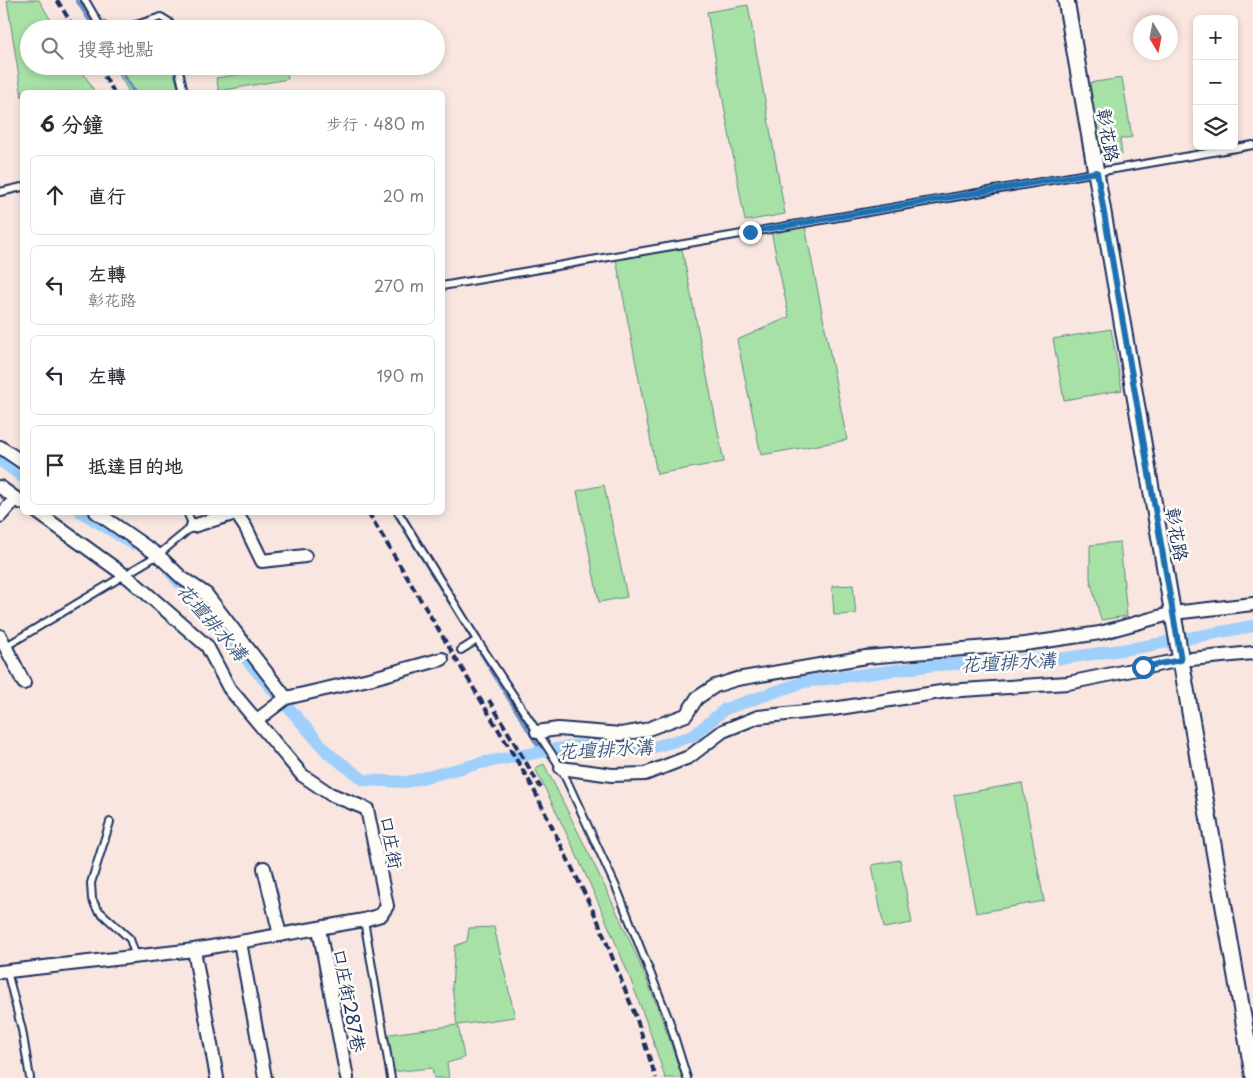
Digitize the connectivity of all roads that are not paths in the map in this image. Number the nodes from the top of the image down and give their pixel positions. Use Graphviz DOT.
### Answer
graph roads {
  1 [pos="85,0"];
  2 [pos="1066,0"];
  3 [pos="97,20"];
  4 [pos="152,20"];
  5 [pos="166,20"];
  6 [pos="180,75"];
  7 [pos="184,90"];
  8 [pos="1253,145"];
  9 [pos="1097,172"];
  10 [pos="20,187"];
  11 [pos="0,192"];
  12 [pos="445,285"];
  13 [pos="0,447"];
  14 [pos="20,461"];
  15 [pos="0,487"];
  16 [pos="19,500"];
  17 [pos="41,515"];
  18 [pos="100,515"];
  19 [pos="188,515"];
  20 [pos="229,515"];
  21 [pos="237,515"];
  22 [pos="400,515"];
  23 [pos="0,516"];
  24 [pos="193,526"];
  25 [pos="158,555"];
  26 [pos="305,556"];
  27 [pos="124,574"];
  28 [pos="1253,604"];
  29 [pos="1174,620"];
  30 [pos="477,640"];
  31 [pos="2,644"];
  32 [pos="461,650"];
  33 [pos="1253,653"];
  34 [pos="1180,656"];
  35 [pos="442,659"];
  36 [pos="24,683"];
  37 [pos="284,700"];
  38 [pos="260,718"];
  39 [pos="540,736"];
  40 [pos="559,766"];
  41 [pos="110,822"];
  42 [pos="264,868"];
  43 [pos="364,920"];
  44 [pos="319,928"];
  45 [pos="280,935"];
  46 [pos="240,942"];
  47 [pos="194,950"];
  48 [pos="136,957"];
  49 [pos="3,971"];
  50 [pos="1253,1074"];
  51 [pos="30,1078"];
  52 [pos="217,1078"];
  53 [pos="265,1078"];
  54 [pos="347,1078"];
  55 [pos="391,1078"];
  56 [pos="687,1078"];
  1 -- 3 [label="lane"];
  2 -- 9 [label="street, 彰花路"];
  4 -- 5 [label="lane"];
  6 -- 7 [label="lane"];
  8 -- 9 [label="lane"];
  9 -- 12 [label="lane"];
  9 -- 29 [label="street, 彰花路"];
  10 -- 11 [label="lane"];
  13 -- 14 [label="street"];
  15 -- 16 [label="street"];
  16 -- 23 [label="street"];
  17 -- 27 [label="street, 口庄街"];
  18 -- 25 [label="street"];
  19 -- 24 [label="lane"];
  20 -- 24 [label="street"];
  21 -- 26 [label="street"];
  22 -- 30 [label="lane"];
  24 -- 25 [label="lane"];
  25 -- 27 [label="lane"];
  25 -- 37 [label="street"];
  27 -- 31 [label="lane"];
  27 -- 38 [label="street, 口庄街"];
  28 -- 29 [label="street"];
  29 -- 34 [label="street, 彰花路"];
  29 -- 39 [label="street"];
  30 -- 32 [label="lane"];
  30 -- 39 [label="lane"];
  31 -- 36 [label="street"];
  33 -- 34 [label="street"];
  34 -- 40 [label="street"];
  34 -- 50 [label="street, 彰花路"];
  35 -- 37 [label="street"];
  37 -- 38 [label="street"];
  38 -- 43 [label="street, 口庄街"];
  39 -- 40 [label="lane"];
  40 -- 56 [label="lane"];
  41 -- 48 [label="lane"];
  42 -- 45 [label="street"];
  43 -- 44 [label="street, 口庄街"];
  43 -- 55 [label="lane"];
  44 -- 45 [label="street, 口庄街"];
  44 -- 54 [label="street, 口庄街287巷"];
  45 -- 46 [label="street, 口庄街"];
  46 -- 47 [label="street, 口庄街"];
  46 -- 53 [label="street"];
  47 -- 48 [label="street, 口庄街"];
  47 -- 52 [label="street"];
  48 -- 49 [label="street, 口庄街"];
  49 -- 51 [label="lane"];
}
